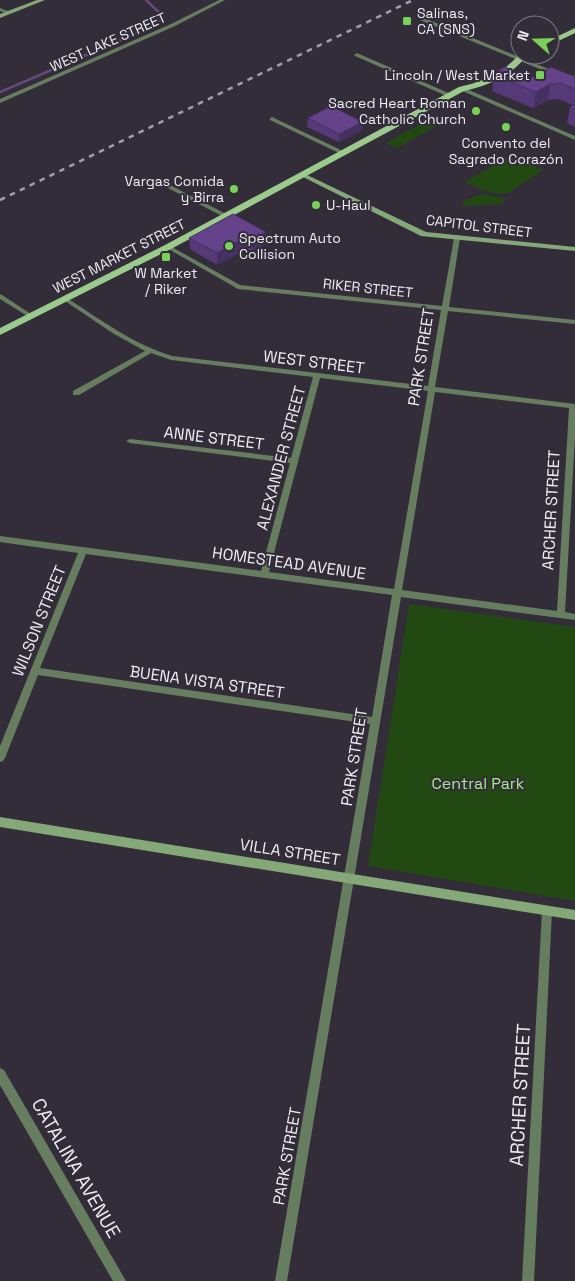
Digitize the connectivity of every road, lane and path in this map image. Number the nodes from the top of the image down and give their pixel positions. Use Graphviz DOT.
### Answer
graph roads {
  1 [pos="42,0"];
  2 [pos="223,0"];
  3 [pos="0,9"];
  4 [pos="8,13"];
  5 [pos="0,16"];
  6 [pos="422,19"];
  7 [pos="575,30"];
  8 [pos="560,38"];
  9 [pos="510,52"];
  10 [pos="357,55"];
  11 [pos="510,62"];
  12 [pos="515,65"];
  13 [pos="538,65"];
  14 [pos="498,66"];
  15 [pos="490,70"];
  16 [pos="575,78"];
  17 [pos="462,90"];
  18 [pos="451,96"];
  19 [pos="0,101"];
  20 [pos="272,119"];
  21 [pos="575,138"];
  22 [pos="343,153"];
  23 [pos="303,175"];
  24 [pos="166,184"];
  25 [pos="226,216"];
  26 [pos="457,238"];
  27 [pos="168,247"];
  28 [pos="575,249"];
  29 [pos="0,296"];
  30 [pos="65,299"];
  31 [pos="445,309"];
  32 [pos="31,316"];
  33 [pos="575,322"];
  34 [pos="0,332"];
  35 [pos="150,351"];
  36 [pos="317,377"];
  37 [pos="431,389"];
  38 [pos="76,393"];
  39 [pos="574,406"];
  40 [pos="130,441"];
  41 [pos="295,461"];
  42 [pos="0,539"];
  43 [pos="83,551"];
  44 [pos="264,575"];
  45 [pos="398,593"];
  46 [pos="561,615"];
  47 [pos="575,617"];
  48 [pos="35,671"];
  49 [pos="375,721"];
  50 [pos="0,758"];
  51 [pos="0,822"];
  52 [pos="350,878"];
  53 [pos="547,911"];
  54 [pos="575,915"];
  55 [pos="0,1074"];
  56 [pos="120,1281"];
  57 [pos="281,1281"];
  58 [pos="528,1281"];
  1 -- 4 [label="street"];
  2 -- 19 [label="street, WEST LAKE STREET"];
  3 -- 4 [label="street"];
  4 -- 5 [label="street"];
  6 -- 9 [label="street"];
  7 -- 8 [label="main road"];
  10 -- 18 [label="street"];
  11 -- 14 [label="main road"];
  12 -- 17 [label="main road, WEST MARKET STREET"];
  13 -- 16 [label="street"];
  15 -- 17 [label="main road, WEST MARKET STREET"];
  17 -- 18 [label="main road, WEST MARKET STREET"];
  17 -- 21 [label="street"];
  18 -- 22 [label="main road, WEST MARKET STREET"];
  20 -- 22 [label="street"];
  22 -- 23 [label="main road, WEST MARKET STREET"];
  23 -- 25 [label="main road, WEST MARKET STREET"];
  23 -- 26 [label="street, CAPITOL STREET"];
  24 -- 25 [label="street"];
  25 -- 27 [label="main road, WEST MARKET STREET"];
  26 -- 28 [label="street, CAPITOL STREET"];
  26 -- 31 [label="street, PARK STREET"];
  27 -- 30 [label="main road, WEST MARKET STREET"];
  27 -- 31 [label="street, RIKER STREET"];
  29 -- 32 [label="street"];
  30 -- 32 [label="main road, WEST MARKET STREET"];
  30 -- 35 [label="street, WEST STREET"];
  31 -- 33 [label="street, RIKER STREET"];
  31 -- 37 [label="street, PARK STREET"];
  32 -- 34 [label="main road, WEST MARKET STREET"];
  35 -- 36 [label="street, WEST STREET"];
  35 -- 38 [label="street"];
  36 -- 37 [label="street, WEST STREET"];
  36 -- 41 [label="street, ALEXANDER STREET"];
  37 -- 39 [label="street, WEST STREET"];
  37 -- 45 [label="street, PARK STREET"];
  39 -- 46 [label="street, ARCHER STREET"];
  40 -- 41 [label="street, ANNE STREET"];
  41 -- 44 [label="street, ALEXANDER STREET"];
  42 -- 43 [label="street, HOMESTEAD AVENUE"];
  43 -- 44 [label="street, HOMESTEAD AVENUE"];
  43 -- 48 [label="street, WILSON STREET"];
  44 -- 45 [label="street, HOMESTEAD AVENUE"];
  45 -- 46 [label="street, HOMESTEAD AVENUE"];
  45 -- 49 [label="street, PARK STREET"];
  46 -- 47 [label="street, HOMESTEAD AVENUE"];
  48 -- 49 [label="street, BUENA VISTA STREET"];
  48 -- 50 [label="street, WILSON STREET"];
  49 -- 52 [label="street, PARK STREET"];
  51 -- 52 [label="street, VILLA STREET"];
  52 -- 53 [label="street, VILLA STREET"];
  52 -- 57 [label="street, PARK STREET"];
  53 -- 54 [label="street, VILLA STREET"];
  53 -- 58 [label="street, ARCHER STREET"];
  55 -- 56 [label="street, CATALINA AVENUE"];
}
